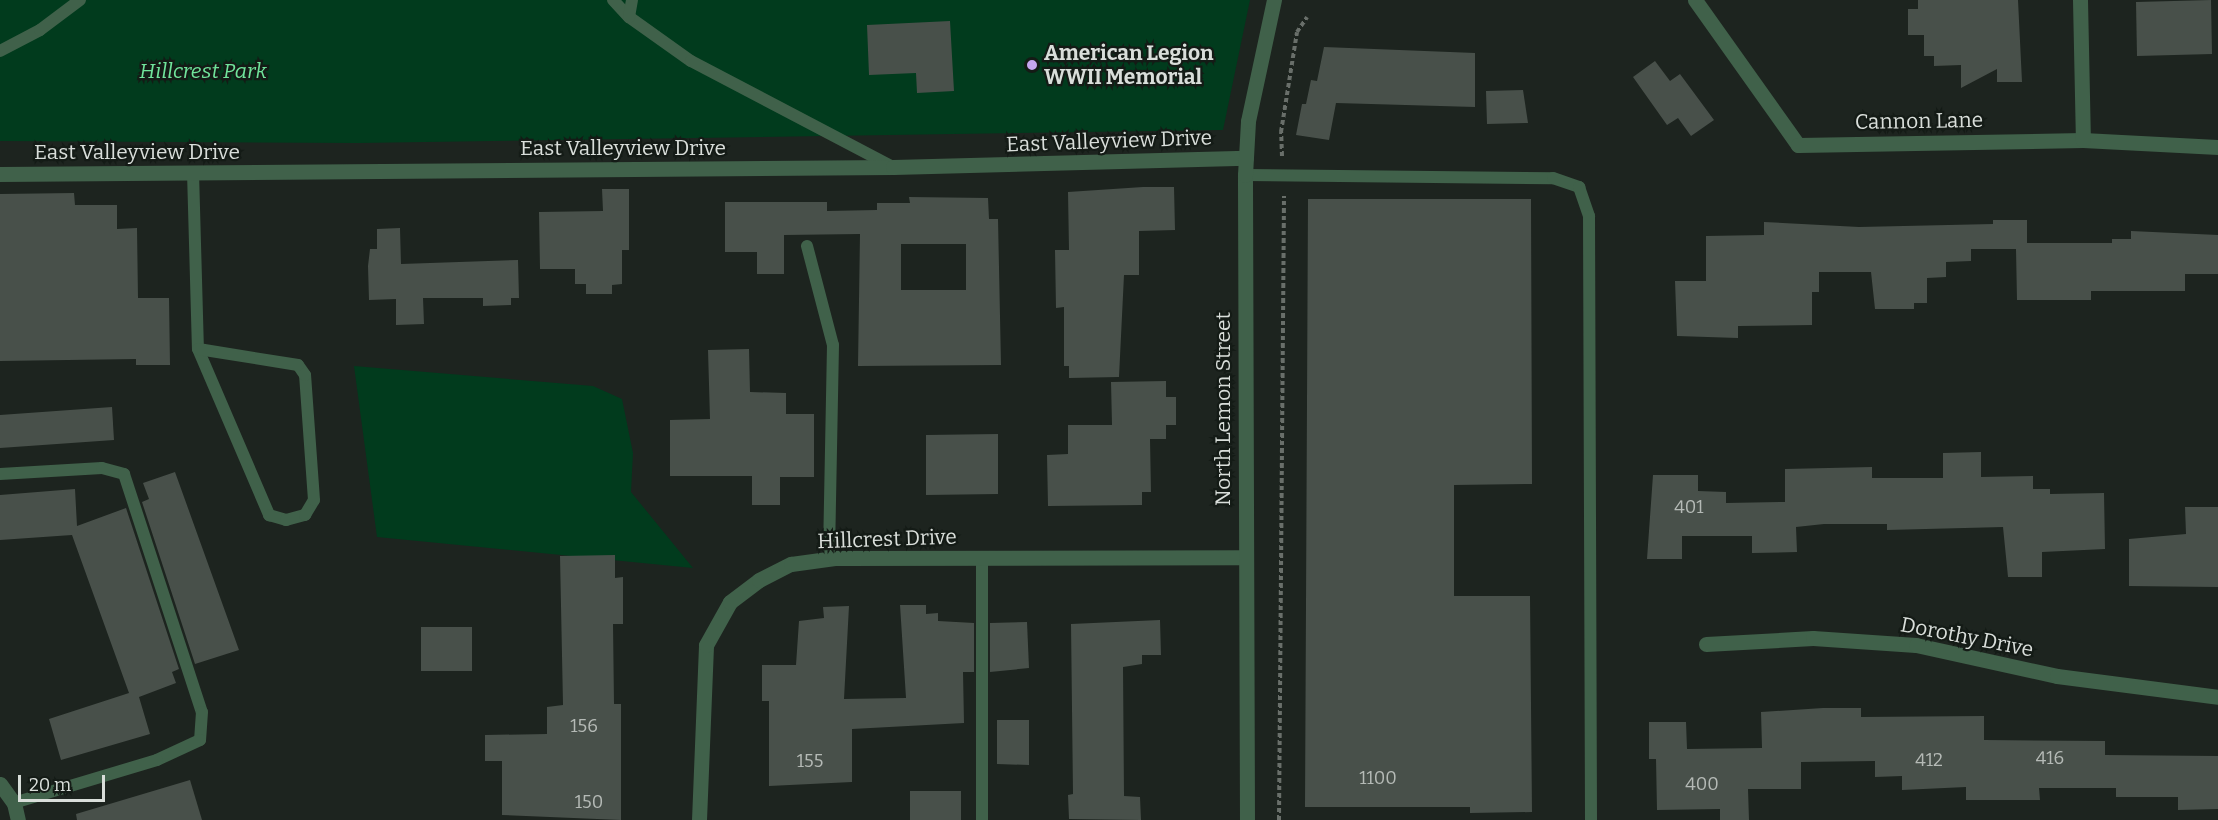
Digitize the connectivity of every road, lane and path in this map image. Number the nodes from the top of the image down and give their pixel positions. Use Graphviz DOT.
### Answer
graph roads {
  1 [pos="80,0"];
  2 [pos="613,0"];
  3 [pos="632,0"];
  4 [pos="1274,0"];
  5 [pos="1695,0"];
  6 [pos="2080,0"];
  7 [pos="629,17"];
  8 [pos="1307,17"];
  9 [pos="0,51"];
  10 [pos="2083,140"];
  11 [pos="2218,147"];
  12 [pos="1246,158"];
  13 [pos="893,167"];
  14 [pos="193,172"];
  15 [pos="0,174"];
  16 [pos="1245,175"];
  17 [pos="1283,175"];
  18 [pos="807,246"];
  19 [pos="198,349"];
  20 [pos="0,474"];
  21 [pos="1244,557"];
  22 [pos="982,558"];
  23 [pos="829,559"];
  24 [pos="1706,644"];
  25 [pos="2218,697"];
  26 [pos="0,784"];
  27 [pos="14,803"];
  28 [pos="18,820"];
  29 [pos="699,820"];
  30 [pos="982,820"];
  31 [pos="1247,820"];
  32 [pos="1279,820"];
  33 [pos="1591,820"];
  1 -- 9 [label="lane"];
  2 -- 7 [label="lane"];
  3 -- 7 [label="lane"];
  4 -- 12 [label="street, North Lemon Street"];
  5 -- 10 [label="street, Cannon Lane"];
  6 -- 10 [label="street"];
  7 -- 13 [label="lane"];
  8 -- 17 [label="path"];
  10 -- 11 [label="street, Cannon Lane"];
  12 -- 13 [label="street, East Valleyview Drive"];
  12 -- 16 [label="street, North Lemon Street"];
  13 -- 14 [label="street, East Valleyview Drive"];
  14 -- 15 [label="street, East Valleyview Drive"];
  14 -- 19 [label="lane"];
  16 -- 17 [label="lane"];
  16 -- 21 [label="street, North Lemon Street"];
  17 -- 32 [label="path"];
  17 -- 33 [label="lane"];
  18 -- 23 [label="lane"];
  19 -- 19 [label="lane"];
  20 -- 27 [label="lane"];
  21 -- 22 [label="street, Hillcrest Drive"];
  21 -- 31 [label="street, North Lemon Street"];
  22 -- 23 [label="street, Hillcrest Drive"];
  22 -- 30 [label="lane"];
  23 -- 29 [label="street, Hillcrest Drive"];
  24 -- 25 [label="street, Dorothy Drive"];
  26 -- 27 [label="street"];
  27 -- 28 [label="street"];
}
